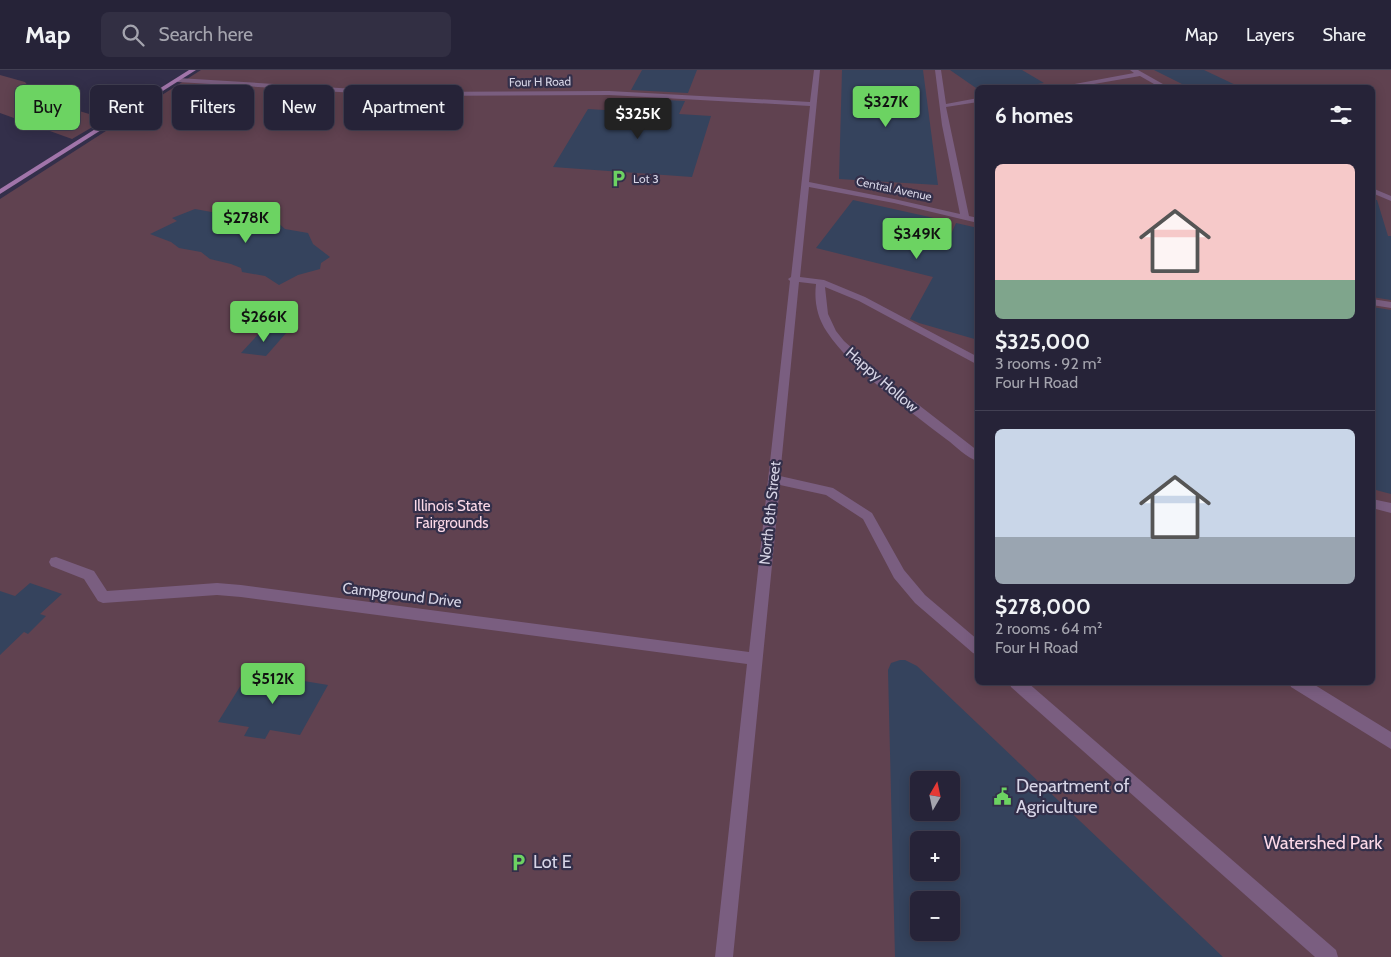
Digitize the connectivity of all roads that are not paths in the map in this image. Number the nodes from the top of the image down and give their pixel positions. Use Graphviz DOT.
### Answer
graph roads {
  1 [pos="193,70"];
  2 [pos="816,70"];
  3 [pos="938,70"];
  4 [pos="1133,70"];
  5 [pos="1141,74"];
  6 [pos="178,80"];
  7 [pos="1074,85"];
  8 [pos="1161,85"];
  9 [pos="975,101"];
  10 [pos="813,104"];
  11 [pos="943,106"];
  12 [pos="805,184"];
  13 [pos="2,189"];
  14 [pos="1375,191"];
  15 [pos="1391,199"];
  16 [pos="965,218"];
  17 [pos="975,220"];
  18 [pos="793,279"];
  19 [pos="821,282"];
  20 [pos="1375,302"];
  21 [pos="1391,305"];
  22 [pos="975,360"];
  23 [pos="975,455"];
  24 [pos="773,478"];
  25 [pos="1375,504"];
  26 [pos="1391,508"];
  27 [pos="56,562"];
  28 [pos="975,646"];
  29 [pos="755,659"];
  30 [pos="1019,685"];
  31 [pos="1301,685"];
  32 [pos="1391,741"];
  33 [pos="724,957"];
  34 [pos="1329,957"];
  1 -- 6 [label="main road"];
  2 -- 10 [label="street, North 8th Street"];
  3 -- 11 [label="street"];
  4 -- 5 [label="street"];
  5 -- 7 [label="street"];
  5 -- 8 [label="street"];
  6 -- 10 [label="street, Four H Road"];
  6 -- 13 [label="main road"];
  9 -- 11 [label="street"];
  10 -- 12 [label="street, North 8th Street"];
  11 -- 16 [label="street"];
  12 -- 16 [label="street, Central Avenue"];
  12 -- 18 [label="street, North 8th Street"];
  14 -- 15 [label="street"];
  16 -- 17 [label="street, Central Avenue"];
  18 -- 19 [label="street"];
  18 -- 24 [label="street, North 8th Street"];
  19 -- 22 [label="street"];
  19 -- 23 [label="street, Happy Hollow"];
  20 -- 21 [label="street"];
  24 -- 28 [label="street"];
  24 -- 29 [label="street, North 8th Street"];
  25 -- 26 [label="street"];
  27 -- 29 [label="street, Campground Drive"];
  29 -- 33 [label="street, North 8th Street"];
  30 -- 34 [label="street"];
  31 -- 32 [label="street"];
}
